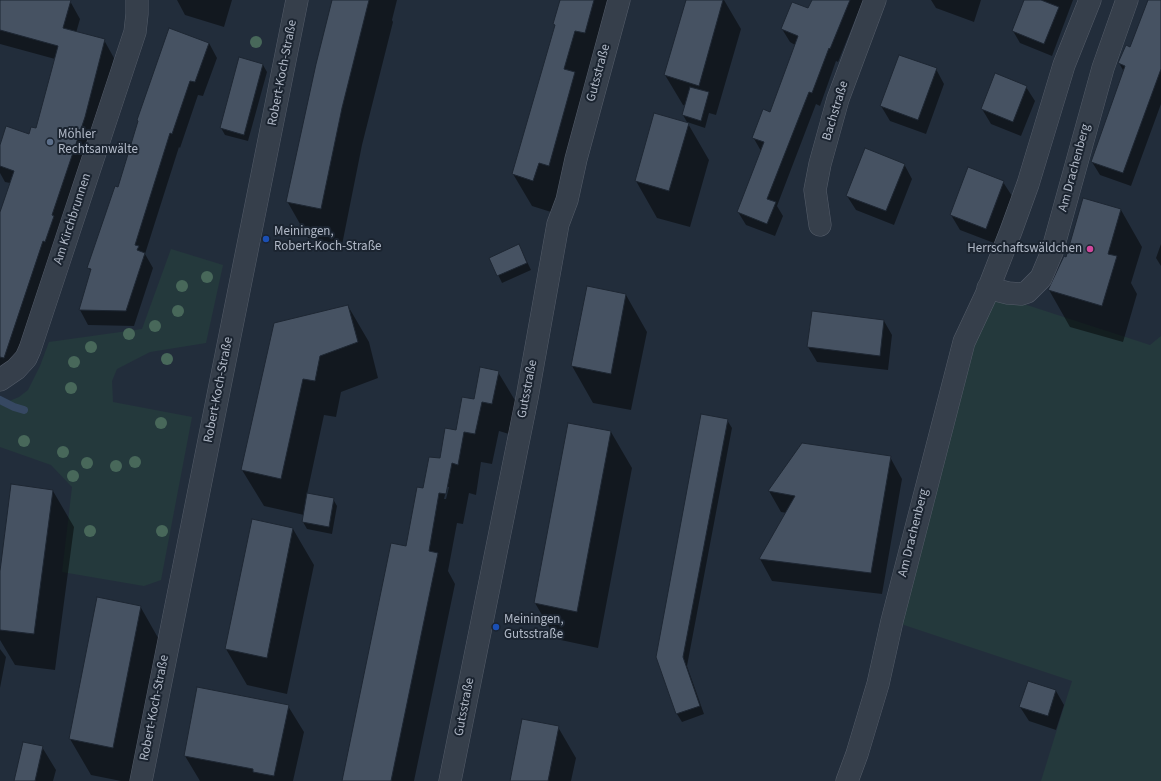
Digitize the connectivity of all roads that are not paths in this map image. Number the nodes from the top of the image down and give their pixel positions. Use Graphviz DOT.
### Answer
graph roads {
  1 [pos="137,0"];
  2 [pos="297,0"];
  3 [pos="619,0"];
  4 [pos="875,0"];
  5 [pos="1090,0"];
  6 [pos="1126,0"];
  7 [pos="820,225"];
  8 [pos="988,288"];
  9 [pos="0,380"];
  10 [pos="141,781"];
  11 [pos="450,781"];
  12 [pos="847,781"];
  1 -- 9 [label="street, Am Kirchbrunnen"];
  2 -- 10 [label="street, Robert-Koch-Straße"];
  3 -- 11 [label="street, Gutsstraße"];
  4 -- 7 [label="street, Bachstraße"];
  5 -- 8 [label="street, Am Drachenberg"];
  6 -- 8 [label="street, Am Drachenberg"];
  8 -- 12 [label="street, Am Drachenberg"];
}
